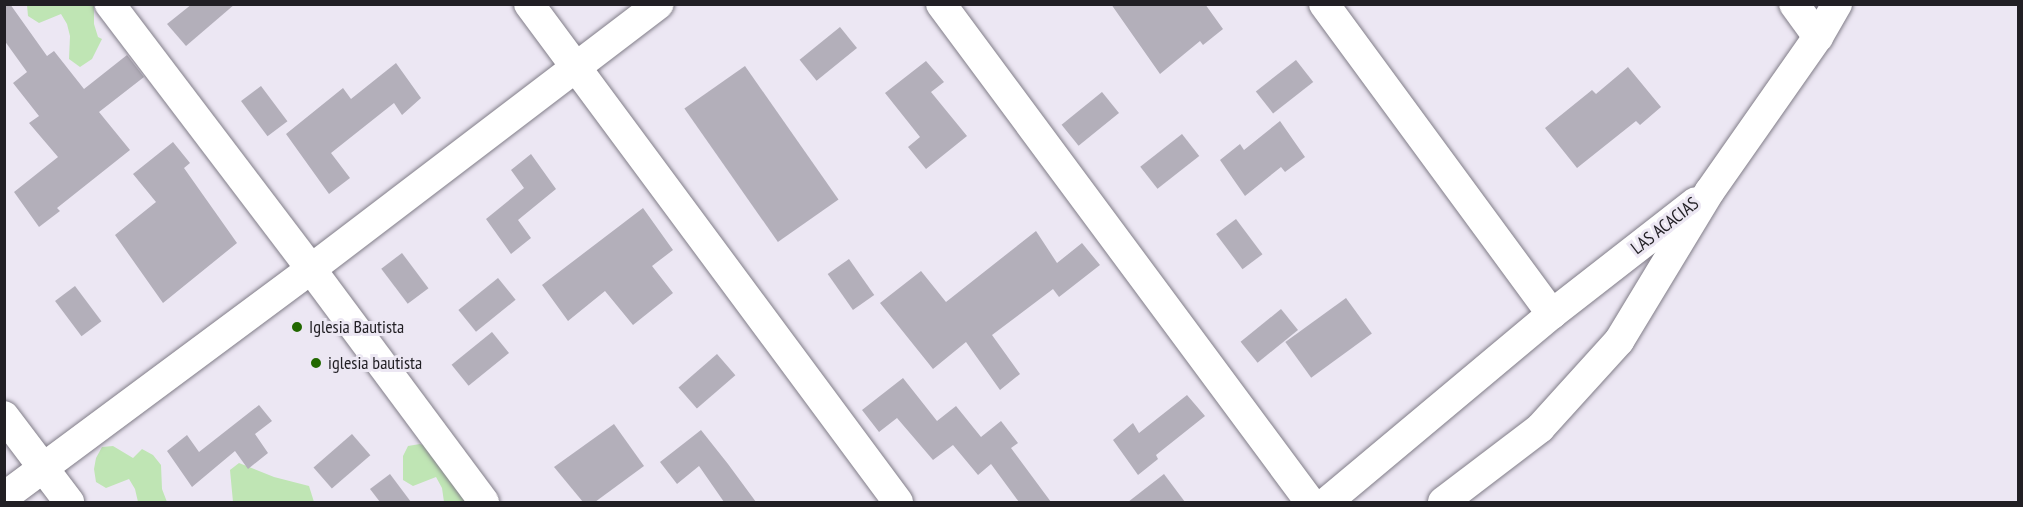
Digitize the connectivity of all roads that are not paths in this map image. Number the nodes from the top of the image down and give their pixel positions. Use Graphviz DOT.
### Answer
graph roads {
  1 [pos="110,4"];
  2 [pos="529,4"];
  3 [pos="659,4"];
  4 [pos="941,4"];
  5 [pos="1324,4"];
  6 [pos="1794,4"];
  7 [pos="1837,4"];
  8 [pos="1818,37"];
  9 [pos="576,68"];
  10 [pos="1710,191"];
  11 [pos="311,269"];
  12 [pos="1552,314"];
  13 [pos="4,416"];
  14 [pos="44,468"];
  15 [pos="4,496"];
  16 [pos="69,502"];
  17 [pos="484,502"];
  18 [pos="898,502"];
  19 [pos="1310,502"];
  20 [pos="1327,502"];
  21 [pos="1443,502"];
  1 -- 11 [label="street"];
  2 -- 9 [label="street"];
  3 -- 9 [label="street"];
  4 -- 19 [label="street"];
  5 -- 12 [label="street"];
  6 -- 8 [label="street"];
  7 -- 8 [label="street"];
  8 -- 10 [label="street"];
  9 -- 11 [label="street"];
  9 -- 18 [label="street"];
  10 -- 12 [label="street, LAS ACACIAS"];
  10 -- 21 [label="street, LAS ACACIAS"];
  11 -- 14 [label="street"];
  11 -- 17 [label="street"];
  12 -- 20 [label="street, LAS ACACIAS"];
  13 -- 14 [label="street"];
  14 -- 15 [label="street"];
  14 -- 16 [label="street"];
}
